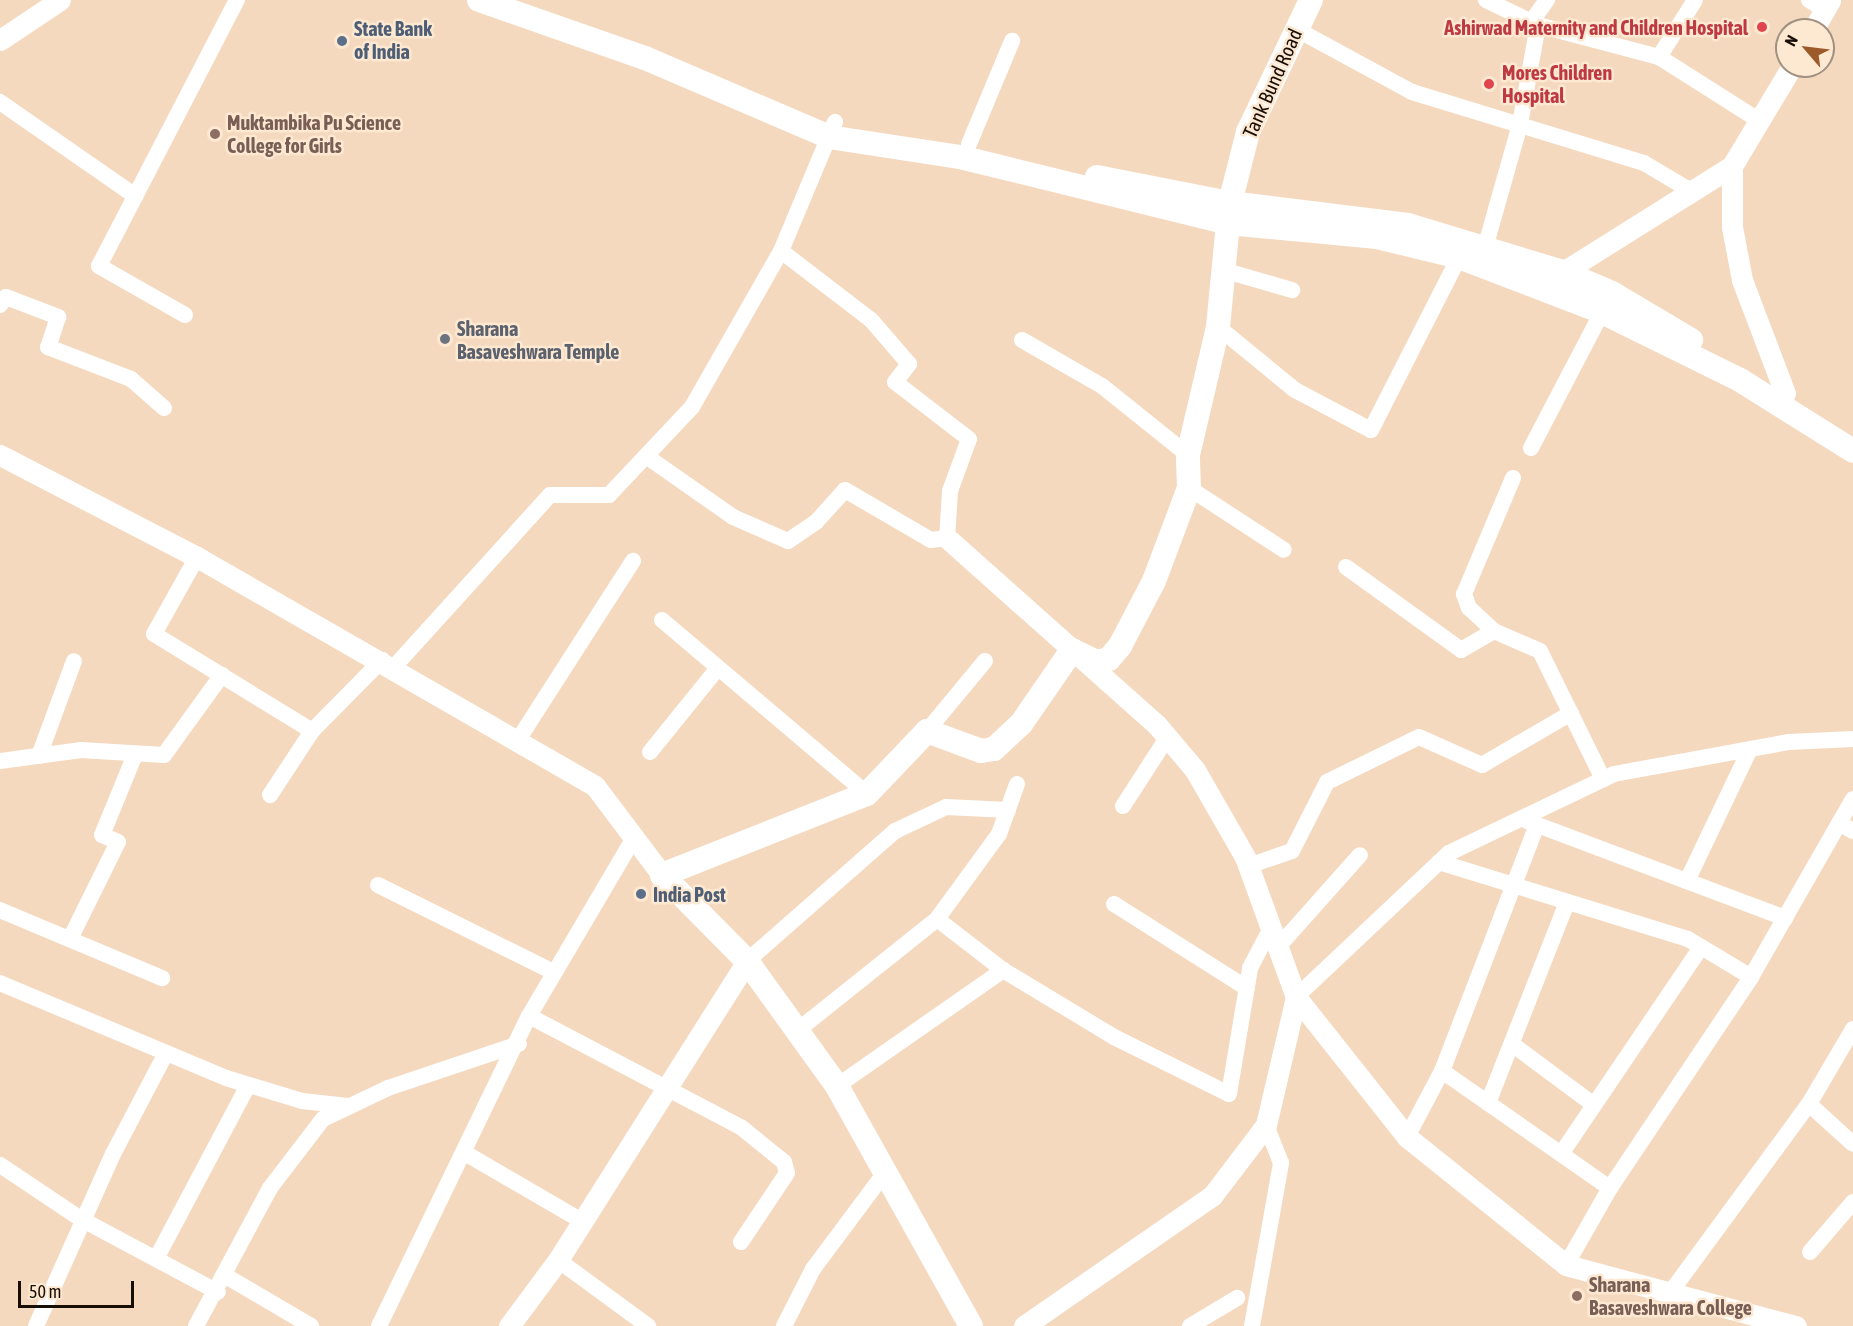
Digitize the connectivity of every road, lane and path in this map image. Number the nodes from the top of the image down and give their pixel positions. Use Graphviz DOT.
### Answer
graph roads {
  1 [pos="60,0"];
  2 [pos="237,0"];
  3 [pos="479,0"];
  4 [pos="518,0"];
  5 [pos="1311,0"];
  6 [pos="1486,0"];
  7 [pos="1547,0"];
  8 [pos="1695,0"];
  9 [pos="1821,3"];
  10 [pos="1817,18"];
  11 [pos="1535,24"];
  12 [pos="1296,30"];
  13 [pos="0,40"];
  14 [pos="1012,41"];
  15 [pos="1659,57"];
  16 [pos="1785,78"];
  17 [pos="0,102"];
  18 [pos="1760,121"];
  19 [pos="1520,124"];
  20 [pos="832,130"];
  21 [pos="969,144"];
  22 [pos="1732,166"];
  23 [pos="1691,191"];
  24 [pos="135,196"];
  25 [pos="1229,213"];
  26 [pos="1485,248"];
  27 [pos="781,251"];
  28 [pos="1459,257"];
  29 [pos="1226,271"];
  30 [pos="1563,272"];
  31 [pos="1292,290"];
  32 [pos="0,305"];
  33 [pos="1602,312"];
  34 [pos="184,315"];
  35 [pos="1218,327"];
  36 [pos="1022,340"];
  37 [pos="1785,393"];
  38 [pos="164,408"];
  39 [pos="1853,437"];
  40 [pos="1531,447"];
  41 [pos="1853,450"];
  42 [pos="0,455"];
  43 [pos="1188,455"];
  44 [pos="646,456"];
  45 [pos="1513,478"];
  46 [pos="1189,488"];
  47 [pos="947,538"];
  48 [pos="1284,550"];
  49 [pos="197,557"];
  50 [pos="633,561"];
  51 [pos="1346,567"];
  52 [pos="662,620"];
  53 [pos="1494,632"];
  54 [pos="1072,650"];
  55 [pos="74,661"];
  56 [pos="985,661"];
  57 [pos="388,664"];
  58 [pos="718,668"];
  59 [pos="222,675"];
  60 [pos="1570,713"];
  61 [pos="312,731"];
  62 [pos="927,731"];
  63 [pos="1167,738"];
  64 [pos="1853,739"];
  65 [pos="518,740"];
  66 [pos="1750,749"];
  67 [pos="650,752"];
  68 [pos="39,756"];
  69 [pos="134,757"];
  70 [pos="0,761"];
  71 [pos="1603,779"];
  72 [pos="1017,784"];
  73 [pos="867,794"];
  74 [pos="270,795"];
  75 [pos="1853,799"];
  76 [pos="1123,806"];
  77 [pos="1008,810"];
  78 [pos="1520,819"];
  79 [pos="1537,825"];
  80 [pos="1846,827"];
  81 [pos="632,840"];
  82 [pos="1360,855"];
  83 [pos="1439,862"];
  84 [pos="1248,866"];
  85 [pos="662,875"];
  86 [pos="1687,881"];
  87 [pos="378,885"];
  88 [pos="1516,886"];
  89 [pos="1567,902"];
  90 [pos="1114,904"];
  91 [pos="0,910"];
  92 [pos="1785,918"];
  93 [pos="937,919"];
  94 [pos="1275,938"];
  95 [pos="69,939"];
  96 [pos="1701,947"];
  97 [pos="747,961"];
  98 [pos="1003,970"];
  99 [pos="553,972"];
  100 [pos="1751,977"];
  101 [pos="162,978"];
  102 [pos="0,983"];
  103 [pos="1247,988"];
  104 [pos="1296,997"];
  105 [pos="528,1016"];
  106 [pos="1853,1029"];
  107 [pos="798,1030"];
  108 [pos="519,1044"];
  109 [pos="1512,1044"];
  110 [pos="165,1055"];
  111 [pos="1442,1071"];
  112 [pos="248,1085"];
  113 [pos="837,1086"];
  114 [pos="664,1088"];
  115 [pos="1488,1103"];
  116 [pos="1809,1104"];
  117 [pos="1594,1105"];
  118 [pos="349,1107"];
  119 [pos="1266,1125"];
  120 [pos="1407,1137"];
  121 [pos="1853,1144"];
  122 [pos="465,1153"];
  123 [pos="1561,1154"];
  124 [pos="0,1165"];
  125 [pos="886,1171"];
  126 [pos="1610,1188"];
  127 [pos="1853,1202"];
  128 [pos="81,1220"];
  129 [pos="582,1221"];
  130 [pos="741,1242"];
  131 [pos="1810,1252"];
  132 [pos="156,1259"];
  133 [pos="558,1260"];
  134 [pos="1566,1265"];
  135 [pos="226,1276"];
  136 [pos="218,1292"];
  137 [pos="1670,1293"];
  138 [pos="1237,1298"];
  139 [pos="1036,1322"];
  140 [pos="36,1326"];
  141 [pos="196,1326"];
  142 [pos="311,1326"];
  143 [pos="379,1326"];
  144 [pos="509,1326"];
  145 [pos="648,1326"];
  146 [pos="784,1326"];
  147 [pos="971,1326"];
  148 [pos="1190,1326"];
  149 [pos="1252,1326"];
  150 [pos="1796,1326"];
  1 -- 13 [label="street"];
  2 -- 24 [label="street"];
  3 -- 20 [label="main road"];
  4 -- 20 [label="main road"];
  5 -- 12 [label="main road, Tank Bund Road"];
  6 -- 11 [label="street"];
  7 -- 11 [label="street"];
  8 -- 15 [label="street"];
  9 -- 10 [label="street"];
  11 -- 15 [label="street"];
  11 -- 19 [label="street"];
  12 -- 19 [label="street"];
  12 -- 25 [label="main road, Tank Bund Road"];
  14 -- 21 [label="street"];
  15 -- 18 [label="street"];
  16 -- 18 [label="street"];
  17 -- 24 [label="street"];
  18 -- 22 [label="street"];
  19 -- 23 [label="street"];
  19 -- 26 [label="street"];
  20 -- 21 [label="main road"];
  20 -- 25 [label="main road"];
  20 -- 27 [label="street"];
  21 -- 25 [label="main road"];
  22 -- 23 [label="street"];
  22 -- 37 [label="street"];
  23 -- 30 [label="street"];
  24 -- 34 [label="street"];
  25 -- 26 [label="main road"];
  25 -- 28 [label="main road"];
  25 -- 29 [label="main road, Tank Bund Road"];
  26 -- 30 [label="main road"];
  27 -- 44 [label="street"];
  27 -- 47 [label="street"];
  28 -- 33 [label="main road"];
  28 -- 35 [label="street"];
  29 -- 31 [label="street"];
  29 -- 35 [label="main road, Tank Bund Road"];
  30 -- 37 [label="main road"];
  32 -- 38 [label="street"];
  33 -- 40 [label="street"];
  33 -- 41 [label="main road"];
  35 -- 43 [label="main road, Tank Bund Road"];
  36 -- 43 [label="street"];
  37 -- 39 [label="main road"];
  42 -- 49 [label="street"];
  43 -- 46 [label="main road, Tank Bund Road"];
  44 -- 47 [label="street"];
  44 -- 57 [label="street"];
  45 -- 53 [label="street"];
  46 -- 48 [label="street"];
  46 -- 54 [label="main road"];
  47 -- 54 [label="street"];
  49 -- 57 [label="street"];
  49 -- 59 [label="street"];
  50 -- 65 [label="street"];
  51 -- 53 [label="street"];
  52 -- 58 [label="street"];
  53 -- 60 [label="street"];
  54 -- 62 [label="main road"];
  54 -- 63 [label="street"];
  55 -- 68 [label="street"];
  56 -- 62 [label="street"];
  57 -- 61 [label="street"];
  57 -- 65 [label="street"];
  58 -- 67 [label="street"];
  58 -- 73 [label="street"];
  59 -- 61 [label="street"];
  59 -- 69 [label="street"];
  60 -- 71 [label="street"];
  60 -- 84 [label="street"];
  61 -- 74 [label="street"];
  62 -- 73 [label="main road"];
  63 -- 76 [label="street"];
  63 -- 84 [label="street"];
  64 -- 66 [label="street"];
  65 -- 81 [label="street"];
  66 -- 71 [label="street"];
  66 -- 86 [label="street"];
  68 -- 69 [label="street"];
  68 -- 70 [label="street"];
  69 -- 95 [label="street"];
  71 -- 78 [label="street"];
  72 -- 77 [label="street"];
  73 -- 85 [label="main road"];
  75 -- 80 [label="street"];
  77 -- 93 [label="street"];
  77 -- 97 [label="street"];
  78 -- 79 [label="street"];
  78 -- 83 [label="street"];
  79 -- 86 [label="street"];
  79 -- 88 [label="street"];
  80 -- 92 [label="street"];
  81 -- 85 [label="street"];
  81 -- 99 [label="street"];
  82 -- 94 [label="street"];
  83 -- 88 [label="street"];
  83 -- 104 [label="street"];
  84 -- 94 [label="street"];
  85 -- 97 [label="main road"];
  86 -- 92 [label="street"];
  87 -- 99 [label="street"];
  88 -- 89 [label="street"];
  88 -- 111 [label="street"];
  89 -- 96 [label="street"];
  89 -- 109 [label="street"];
  90 -- 103 [label="street"];
  91 -- 95 [label="street"];
  92 -- 100 [label="street"];
  93 -- 98 [label="street"];
  93 -- 107 [label="street"];
  94 -- 103 [label="street"];
  94 -- 104 [label="street"];
  95 -- 101 [label="street"];
  96 -- 100 [label="street"];
  96 -- 117 [label="street"];
  97 -- 107 [label="main road"];
  97 -- 114 [label="street"];
  98 -- 103 [label="street"];
  98 -- 113 [label="street"];
  99 -- 105 [label="street"];
  100 -- 126 [label="street"];
  102 -- 110 [label="street"];
  104 -- 119 [label="street"];
  104 -- 120 [label="street"];
  105 -- 108 [label="street"];
  105 -- 114 [label="street"];
  106 -- 116 [label="street"];
  107 -- 113 [label="main road"];
  108 -- 118 [label="street"];
  108 -- 122 [label="street"];
  109 -- 115 [label="street"];
  109 -- 117 [label="street"];
  110 -- 112 [label="street"];
  110 -- 128 [label="street"];
  111 -- 115 [label="street"];
  111 -- 120 [label="street"];
  112 -- 118 [label="street"];
  112 -- 132 [label="street"];
  113 -- 125 [label="main road"];
  114 -- 129 [label="street"];
  114 -- 130 [label="street"];
  115 -- 123 [label="street"];
  116 -- 121 [label="street"];
  116 -- 137 [label="street"];
  117 -- 123 [label="street"];
  118 -- 135 [label="street"];
  119 -- 139 [label="street"];
  119 -- 149 [label="street"];
  120 -- 134 [label="street"];
  122 -- 129 [label="street"];
  122 -- 143 [label="street"];
  123 -- 126 [label="street"];
  124 -- 128 [label="street"];
  125 -- 146 [label="street"];
  125 -- 147 [label="main road"];
  126 -- 134 [label="street"];
  127 -- 131 [label="street"];
  128 -- 132 [label="street"];
  128 -- 140 [label="street"];
  129 -- 133 [label="street"];
  132 -- 136 [label="street"];
  133 -- 144 [label="street"];
  133 -- 145 [label="street"];
  134 -- 137 [label="street"];
  135 -- 136 [label="street"];
  135 -- 142 [label="street"];
  136 -- 141 [label="street"];
  137 -- 150 [label="street"];
  138 -- 148 [label="street"];
}
